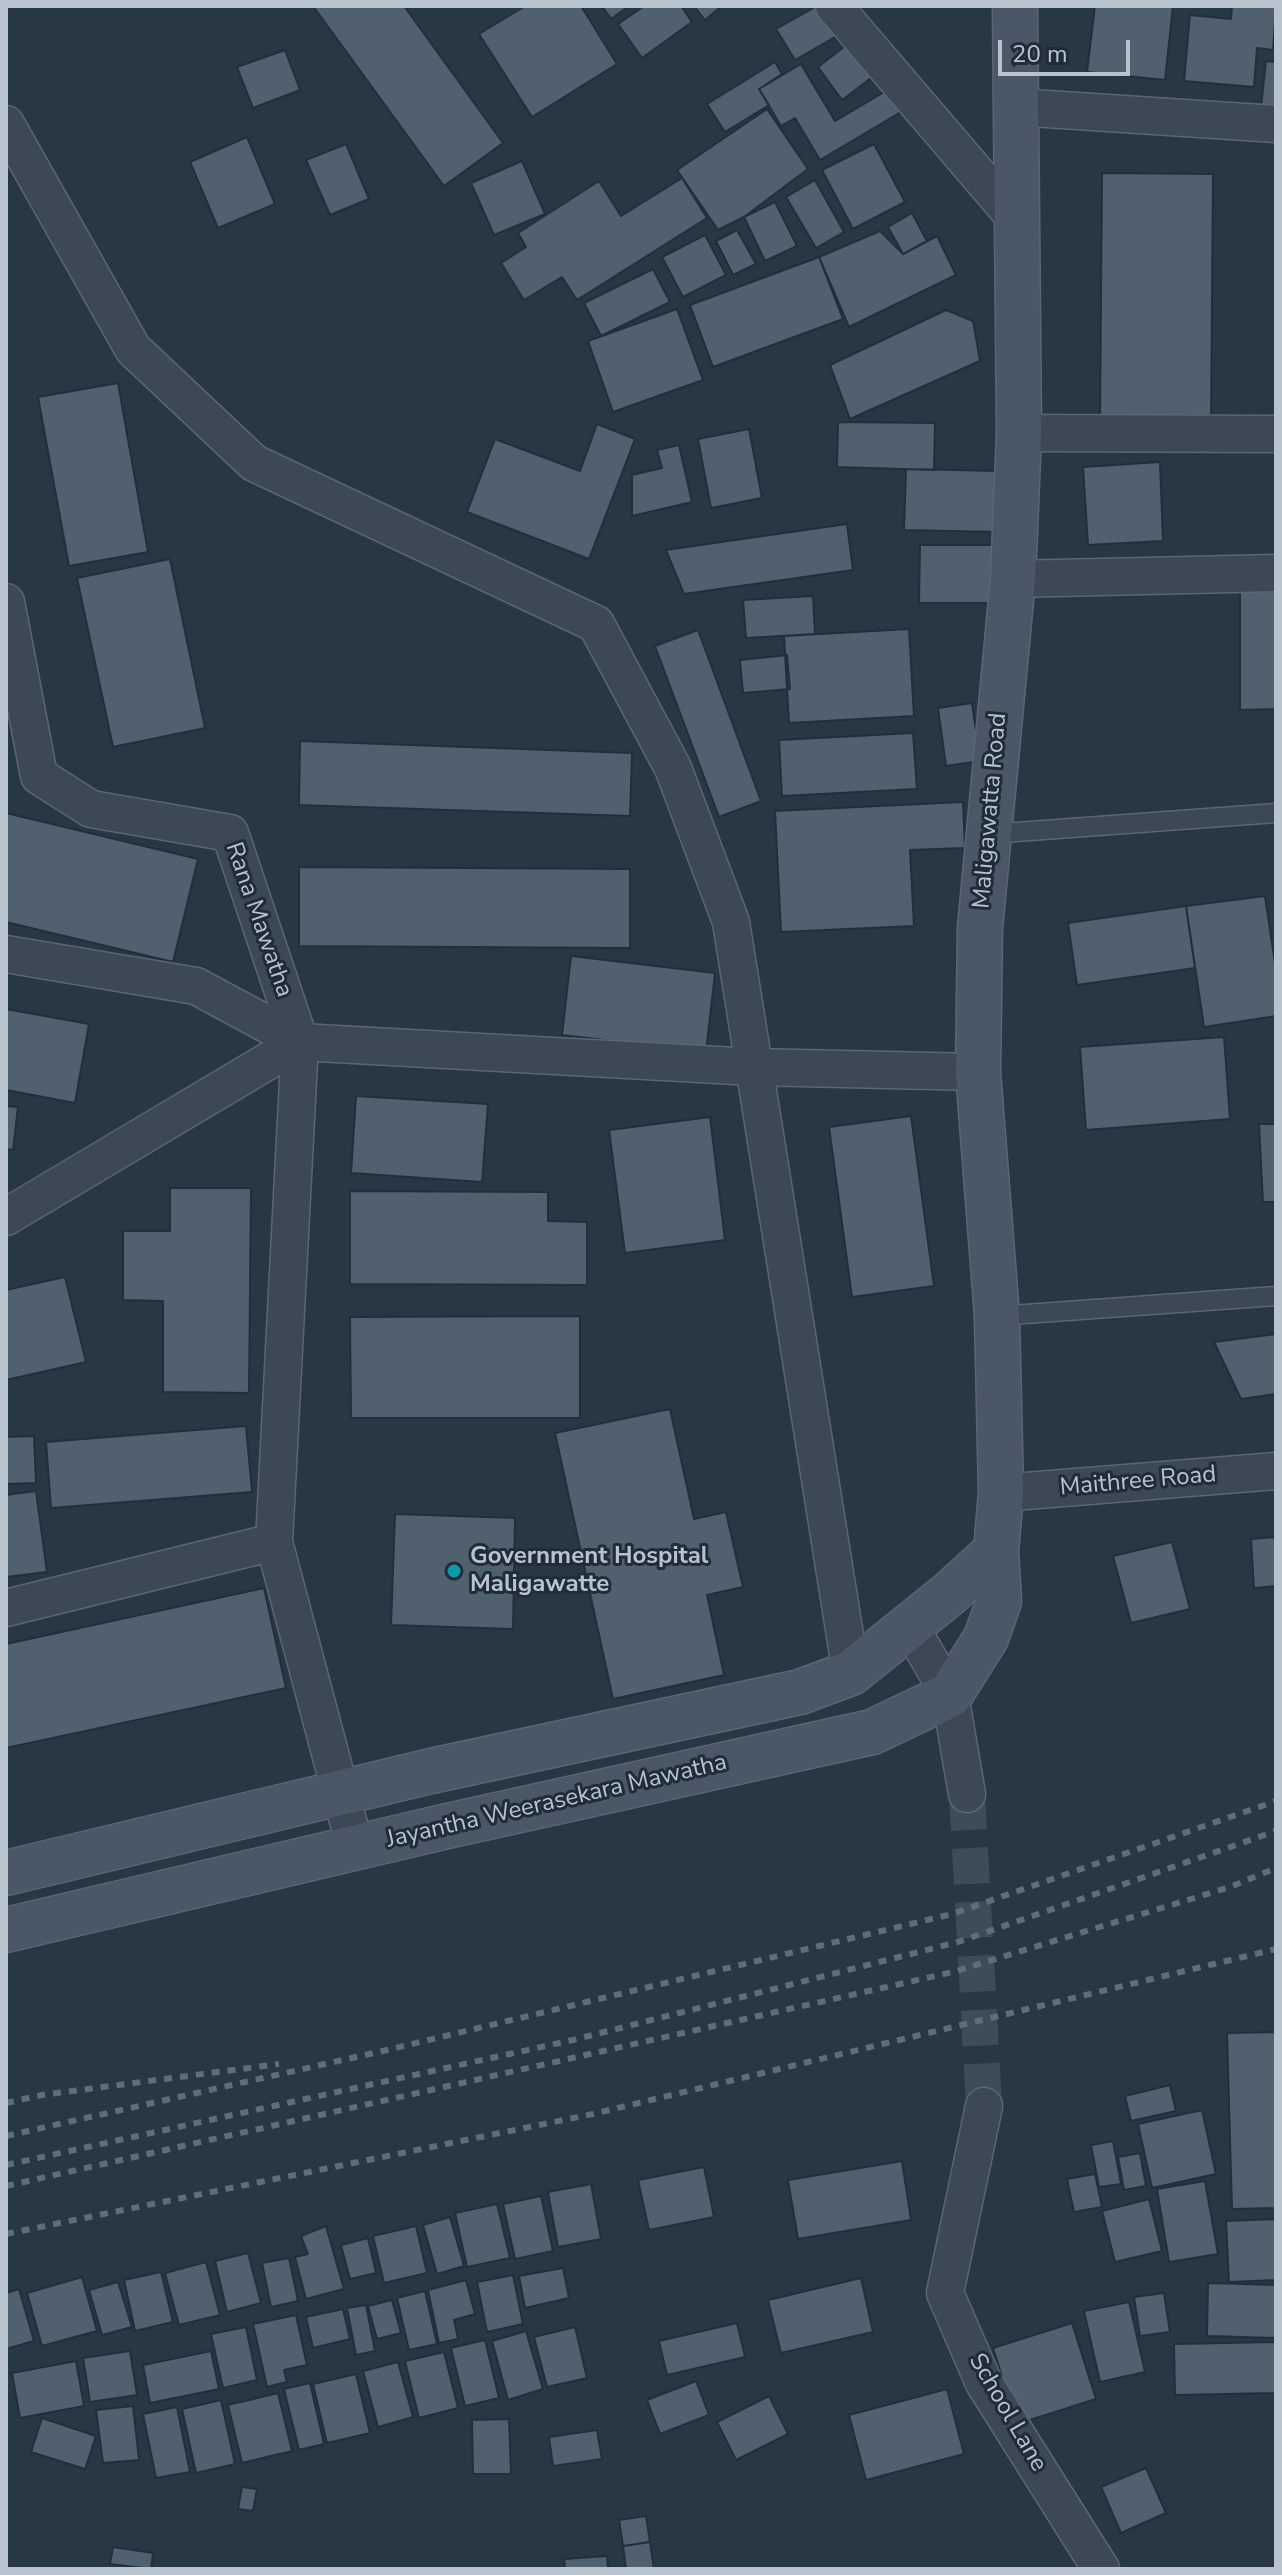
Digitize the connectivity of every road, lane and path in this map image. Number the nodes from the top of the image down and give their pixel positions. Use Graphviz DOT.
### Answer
graph roads {
  1 [pos="834,6"];
  2 [pos="1015,6"];
  3 [pos="1016,107"];
  4 [pos="6,124"];
  5 [pos="1276,124"];
  6 [pos="1016,219"];
  7 [pos="1019,433"];
  8 [pos="1276,434"];
  9 [pos="1276,573"];
  10 [pos="1013,579"];
  11 [pos="6,602"];
  12 [pos="1276,813"];
  13 [pos="989,834"];
  14 [pos="6,954"];
  15 [pos="300,1042"];
  16 [pos="754,1067"];
  17 [pos="978,1072"];
  18 [pos="6,1217"];
  19 [pos="1276,1296"];
  20 [pos="997,1316"];
  21 [pos="1276,1471"];
  22 [pos="1001,1493"];
  23 [pos="274,1542"];
  24 [pos="996,1551"];
  25 [pos="949,1594"];
  26 [pos="6,1608"];
  27 [pos="909,1625"];
  28 [pos="851,1673"];
  29 [pos="950,1695"];
  30 [pos="583,1738"];
  31 [pos="342,1793"];
  32 [pos="595,1794"];
  33 [pos="967,1794"];
  34 [pos="355,1847"];
  35 [pos="6,1873"];
  36 [pos="6,1930"];
  37 [pos="984,2106"];
  38 [pos="1101,2569"];
  1 -- 6 [label="street"];
  2 -- 3 [label="main road, Maligawatta Road"];
  3 -- 5 [label="street"];
  3 -- 6 [label="main road, Maligawatta Road"];
  4 -- 16 [label="street"];
  6 -- 7 [label="main road, Maligawatta Road"];
  7 -- 8 [label="street"];
  7 -- 10 [label="main road, Maligawatta Road"];
  9 -- 10 [label="street"];
  10 -- 13 [label="main road, Maligawatta Road"];
  11 -- 15 [label="street, Rana Mawatha"];
  12 -- 13 [label="lane"];
  13 -- 17 [label="main road, Maligawatta Road"];
  14 -- 15 [label="street"];
  15 -- 16 [label="street"];
  15 -- 18 [label="street"];
  15 -- 23 [label="street"];
  16 -- 17 [label="street"];
  16 -- 28 [label="street"];
  17 -- 20 [label="main road, Maligawatta Road"];
  19 -- 20 [label="lane"];
  20 -- 22 [label="main road, Maligawatta Road"];
  21 -- 22 [label="street, Maithree Road"];
  22 -- 24 [label="main road, Maligawatta Road"];
  23 -- 26 [label="street"];
  23 -- 31 [label="street"];
  24 -- 25 [label="main road"];
  24 -- 29 [label="main road"];
  25 -- 27 [label="main road"];
  25 -- 29 [label="main road"];
  27 -- 28 [label="main road"];
  27 -- 29 [label="street"];
  28 -- 30 [label="main road"];
  29 -- 32 [label="main road, Jayantha Weerasekara Mawatha"];
  29 -- 33 [label="street"];
  30 -- 31 [label="main road"];
  30 -- 32 [label="main road"];
  31 -- 34 [label="street"];
  31 -- 35 [label="main road"];
  32 -- 34 [label="main road, Jayantha Weerasekara Mawatha"];
  34 -- 36 [label="main road, Jayantha Weerasekara Mawatha"];
  37 -- 38 [label="street, School Lane"];
}
